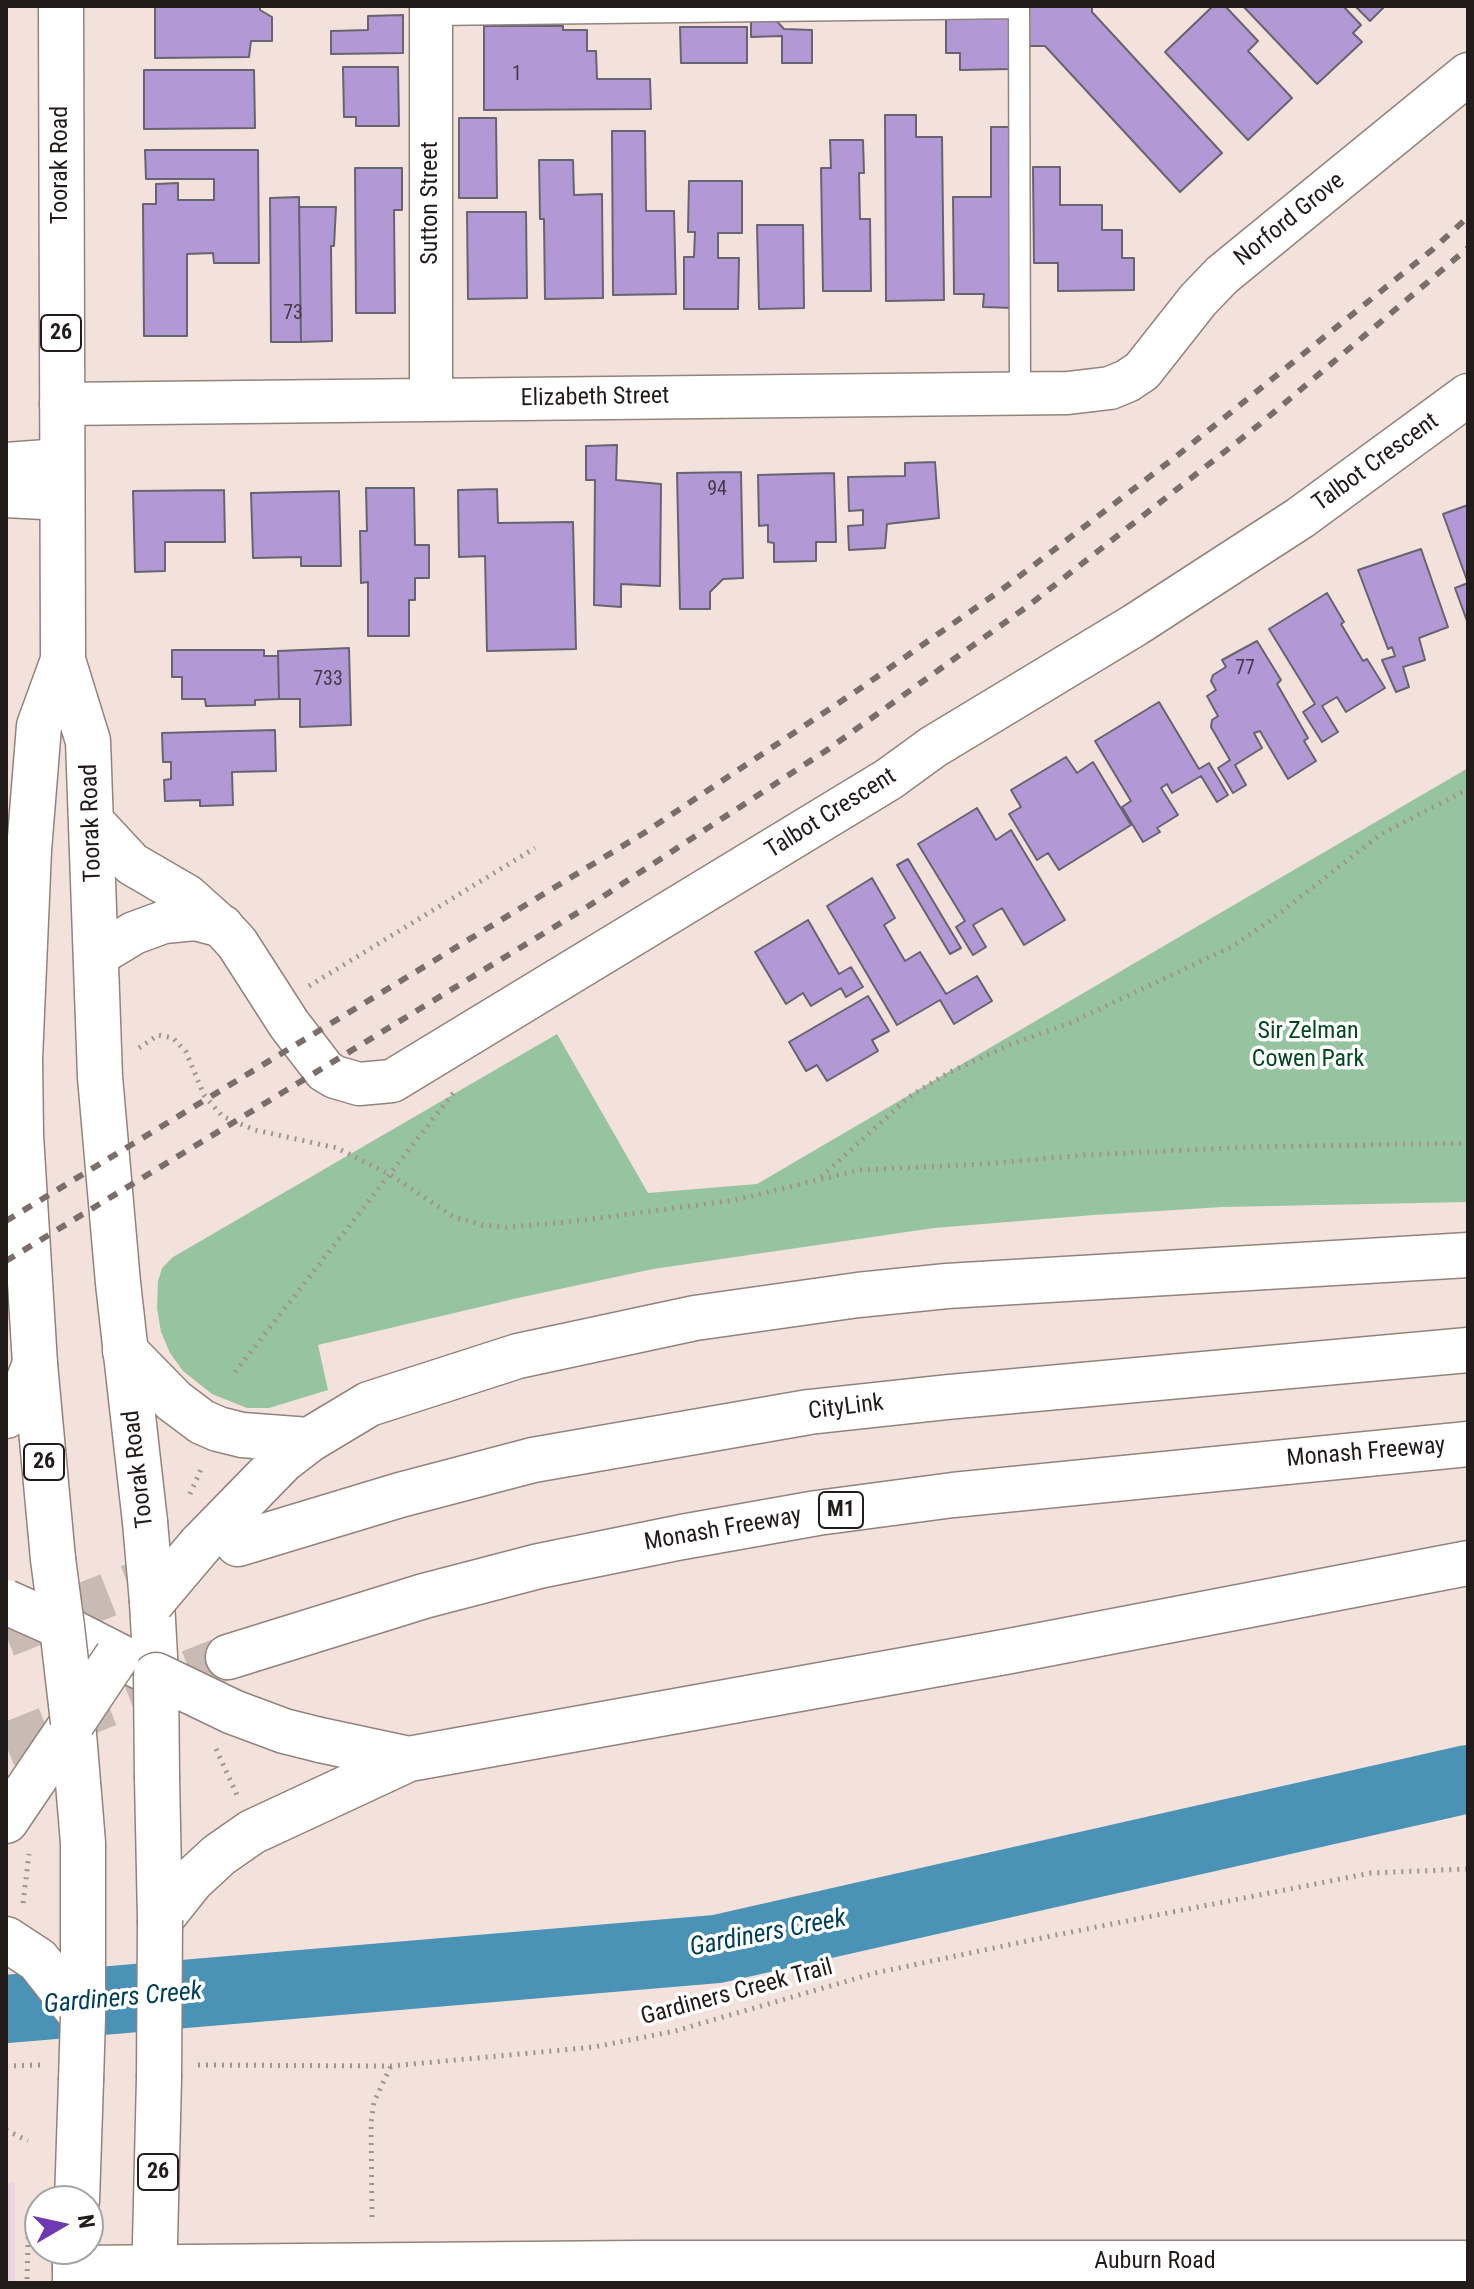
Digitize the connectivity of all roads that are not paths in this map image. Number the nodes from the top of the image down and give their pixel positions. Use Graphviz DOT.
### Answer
graph roads {
  1 [pos="61,6"];
  2 [pos="1019,7"];
  3 [pos="431,10"];
  4 [pos="1468,74"];
  5 [pos="1127,381"];
  6 [pos="1020,394"];
  7 [pos="1468,395"];
  8 [pos="431,399"];
  9 [pos="61,404"];
  10 [pos="6,464"];
  11 [pos="62,479"];
  12 [pos="6,496"];
  13 [pos="63,660"];
  14 [pos="92,821"];
  15 [pos="18,859"];
  16 [pos="222,926"];
  17 [pos="96,956"];
  18 [pos="14,979"];
  19 [pos="1468,1255"];
  20 [pos="1468,1350"];
  21 [pos="125,1351"];
  22 [pos="35,1364"];
  23 [pos="6,1416"];
  24 [pos="309,1440"];
  25 [pos="1468,1444"];
  26 [pos="238,1544"];
  27 [pos="1468,1563"];
  28 [pos="6,1602"];
  29 [pos="152,1602"];
  30 [pos="62,1627"];
  31 [pos="117,1656"];
  32 [pos="228,1657"];
  33 [pos="156,1675"];
  34 [pos="73,1722"];
  35 [pos="409,1759"];
  36 [pos="18,1835"];
  37 [pos="160,1920"];
  38 [pos="14,1922"];
  39 [pos="83,2017"];
  40 [pos="75,2185"];
  41 [pos="1468,2263"];
  42 [pos="75,2267"];
  43 [pos="640,2273"];
  44 [pos="948,2273"];
  45 [pos="1326,2273"];
  46 [pos="155,2275"];
  1 -- 9 [label="main road, Toorak Road / 26"];
  2 -- 3 [label="lane"];
  2 -- 6 [label="lane"];
  3 -- 8 [label="street, Sutton Street"];
  4 -- 5 [label="street, Norford Grove"];
  5 -- 6 [label="street, Elizabeth Street"];
  6 -- 8 [label="street, Elizabeth Street"];
  7 -- 16 [label="street, Talbot Crescent"];
  8 -- 9 [label="street, Elizabeth Street"];
  9 -- 11 [label="main road, Toorak Road / 26"];
  10 -- 11 [label="street"];
  11 -- 12 [label="street"];
  11 -- 13 [label="main road, Toorak Road / 26"];
  13 -- 14 [label="main road, Toorak Road / 26"];
  13 -- 15 [label="main road, Toorak Road / 26"];
  14 -- 16 [label="street, Talbot Crescent"];
  14 -- 17 [label="main road, Toorak Road / 26"];
  15 -- 18 [label="main road, Toorak Road / 26"];
  16 -- 17 [label="street"];
  17 -- 21 [label="main road, Toorak Road / 26"];
  18 -- 22 [label="main road, Toorak Road / 26"];
  19 -- 24 [label="main road"];
  20 -- 26 [label="main road, CityLink"];
  21 -- 24 [label="main road"];
  21 -- 29 [label="main road, Toorak Road / 26, bridge"];
  22 -- 23 [label="main road"];
  22 -- 30 [label="main road, Toorak Road / 26, bridge"];
  24 -- 29 [label="main road, bridge"];
  25 -- 32 [label="main road, Monash Freeway / M1"];
  27 -- 35 [label="main road"];
  28 -- 30 [label="main road, bridge"];
  29 -- 31 [label="main road"];
  29 -- 33 [label="main road, Toorak Road / 26"];
  30 -- 31 [label="main road"];
  30 -- 34 [label="main road, Toorak Road / 26, bridge"];
  31 -- 33 [label="main road"];
  31 -- 34 [label="main road, bridge"];
  33 -- 35 [label="main road, bridge"];
  33 -- 37 [label="main road, Toorak Road / 26, bridge"];
  34 -- 36 [label="main road"];
  34 -- 39 [label="main road, Toorak Road / 26"];
  35 -- 37 [label="main road"];
  37 -- 46 [label="main road, Toorak Road / 26, bridge"];
  38 -- 39 [label="main road"];
  39 -- 40 [label="main road, Toorak Road / 26, bridge"];
  41 -- 45 [label="main road, Auburn Road"];
  42 -- 46 [label="main road, Auburn Road"];
  43 -- 44 [label="main road, Auburn Road"];
  43 -- 46 [label="main road, Auburn Road"];
  44 -- 45 [label="main road, Auburn Road"];
}
